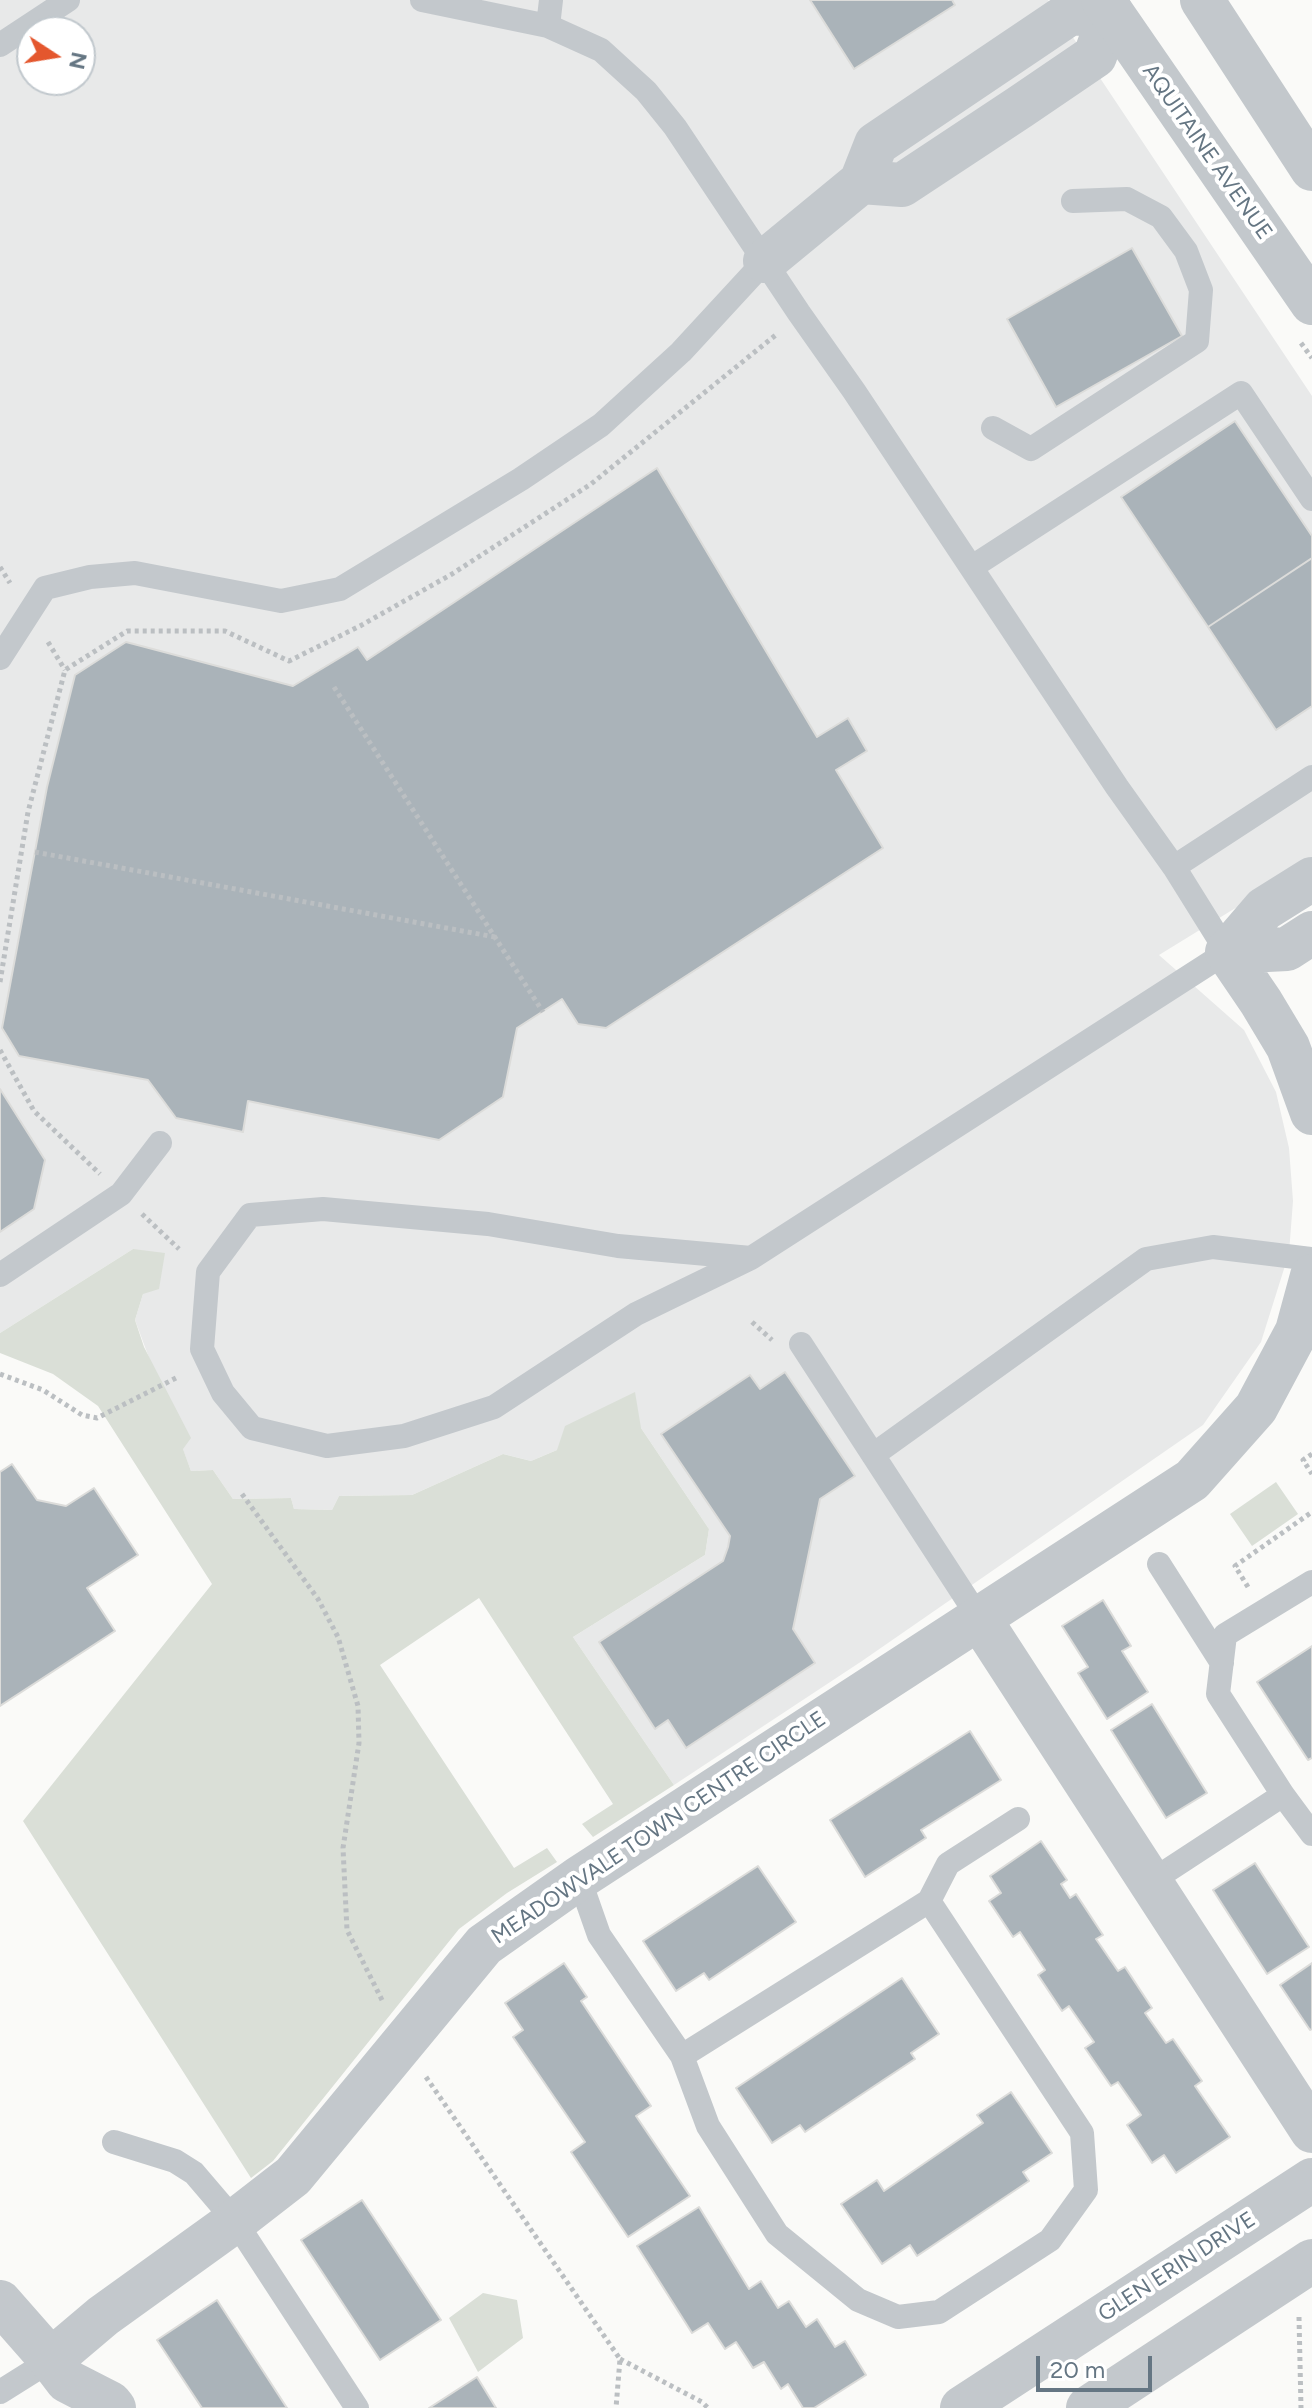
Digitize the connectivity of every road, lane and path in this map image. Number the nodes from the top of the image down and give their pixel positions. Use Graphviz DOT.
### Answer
graph roads {
  1 [pos="68,0"];
  2 [pos="422,0"];
  3 [pos="551,0"];
  4 [pos="1202,0"];
  5 [pos="1114,4"];
  6 [pos="548,26"];
  7 [pos="0,45"];
  8 [pos="1312,169"];
  9 [pos="1073,201"];
  10 [pos="765,261"];
  11 [pos="1312,303"];
  12 [pos="993,428"];
  13 [pos="1312,499"];
  14 [pos="972,567"];
  15 [pos="0,658"];
  16 [pos="334,687"];
  17 [pos="1312,777"];
  18 [pos="35,852"];
  19 [pos="1174,867"];
  20 [pos="1312,879"];
  21 [pos="1312,933"];
  22 [pos="495,937"];
  23 [pos="1227,952"];
  24 [pos="543,1012"];
  25 [pos="0,1050"];
  26 [pos="1312,1113"];
  27 [pos="160,1143"];
  28 [pos="121,1194"];
  29 [pos="179,1249"];
  30 [pos="751,1258"];
  31 [pos="1312,1259"];
  32 [pos="0,1275"];
  33 [pos="1312,1276"];
  34 [pos="801,1344"];
  35 [pos="0,1374"];
  36 [pos="176,1378"];
  37 [pos="1312,1454"];
  38 [pos="873,1455"];
  39 [pos="1312,1474"];
  40 [pos="242,1494"];
  41 [pos="1312,1512"];
  42 [pos="1159,1564"];
  43 [pos="1312,1582"];
  44 [pos="1263,1612"];
  45 [pos="979,1618"];
  46 [pos="1222,1663"];
  47 [pos="1283,1795"];
  48 [pos="1018,1819"];
  49 [pos="1312,1834"];
  50 [pos="579,1878"];
  51 [pos="1150,1882"];
  52 [pos="929,1901"];
  53 [pos="403,2042"];
  54 [pos="682,2056"];
  55 [pos="1312,2131"];
  56 [pos="114,2142"];
  57 [pos="1312,2180"];
  58 [pos="235,2221"];
  59 [pos="1312,2261"];
  60 [pos="0,2302"];
  61 [pos="1298,2309"];
  62 [pos="620,2359"];
  63 [pos="62,2383"];
  64 [pos="0,2392"];
  65 [pos="114,2408"];
  66 [pos="357,2408"];
  67 [pos="616,2408"];
  68 [pos="708,2408"];
  69 [pos="962,2408"];
  70 [pos="1088,2408"];
  71 [pos="1301,2408"];
  1 -- 7 [label="lane"];
  2 -- 6 [label="lane"];
  3 -- 6 [label="lane"];
  4 -- 8 [label="street"];
  5 -- 10 [label="street"];
  5 -- 11 [label="street, AQUITAINE AVENUE"];
  6 -- 10 [label="lane"];
  9 -- 12 [label="lane"];
  10 -- 14 [label="lane"];
  10 -- 15 [label="lane"];
  13 -- 14 [label="lane"];
  14 -- 19 [label="lane"];
  16 -- 22 [label="path"];
  17 -- 19 [label="lane"];
  18 -- 22 [label="path"];
  19 -- 23 [label="lane"];
  20 -- 23 [label="street"];
  21 -- 23 [label="street"];
  22 -- 24 [label="path"];
  23 -- 26 [label="street"];
  23 -- 30 [label="lane"];
  25 -- 28 [label="path"];
  27 -- 28 [label="lane"];
  28 -- 29 [label="path"];
  28 -- 32 [label="lane"];
  30 -- 30 [label="lane"];
  31 -- 38 [label="lane"];
  33 -- 45 [label="street, MEADOWVALE TOWN CENTRE CIRCLE"];
  34 -- 38 [label="lane"];
  35 -- 36 [label="path"];
  37 -- 39 [label="path"];
  38 -- 45 [label="lane"];
  40 -- 53 [label="path"];
  41 -- 44 [label="path"];
  42 -- 46 [label="lane"];
  43 -- 44 [label="lane"];
  44 -- 46 [label="lane"];
  45 -- 50 [label="street, MEADOWVALE TOWN CENTRE CIRCLE"];
  45 -- 51 [label="street"];
  46 -- 47 [label="lane"];
  47 -- 49 [label="lane"];
  47 -- 51 [label="lane"];
  48 -- 52 [label="lane"];
  50 -- 53 [label="street, MEADOWVALE TOWN CENTRE CIRCLE"];
  50 -- 54 [label="lane"];
  51 -- 55 [label="street"];
  52 -- 54 [label="lane"];
  52 -- 54 [label="lane"];
  53 -- 58 [label="street, MEADOWVALE TOWN CENTRE CIRCLE"];
  53 -- 62 [label="path"];
  56 -- 58 [label="lane"];
  57 -- 69 [label="street, GLEN ERIN DRIVE"];
  58 -- 63 [label="street, MEADOWVALE TOWN CENTRE CIRCLE"];
  58 -- 66 [label="lane"];
  59 -- 70 [label="street"];
  60 -- 63 [label="street"];
  61 -- 71 [label="path"];
  62 -- 67 [label="path"];
  62 -- 68 [label="path"];
  63 -- 64 [label="lane"];
  63 -- 65 [label="street"];
}
